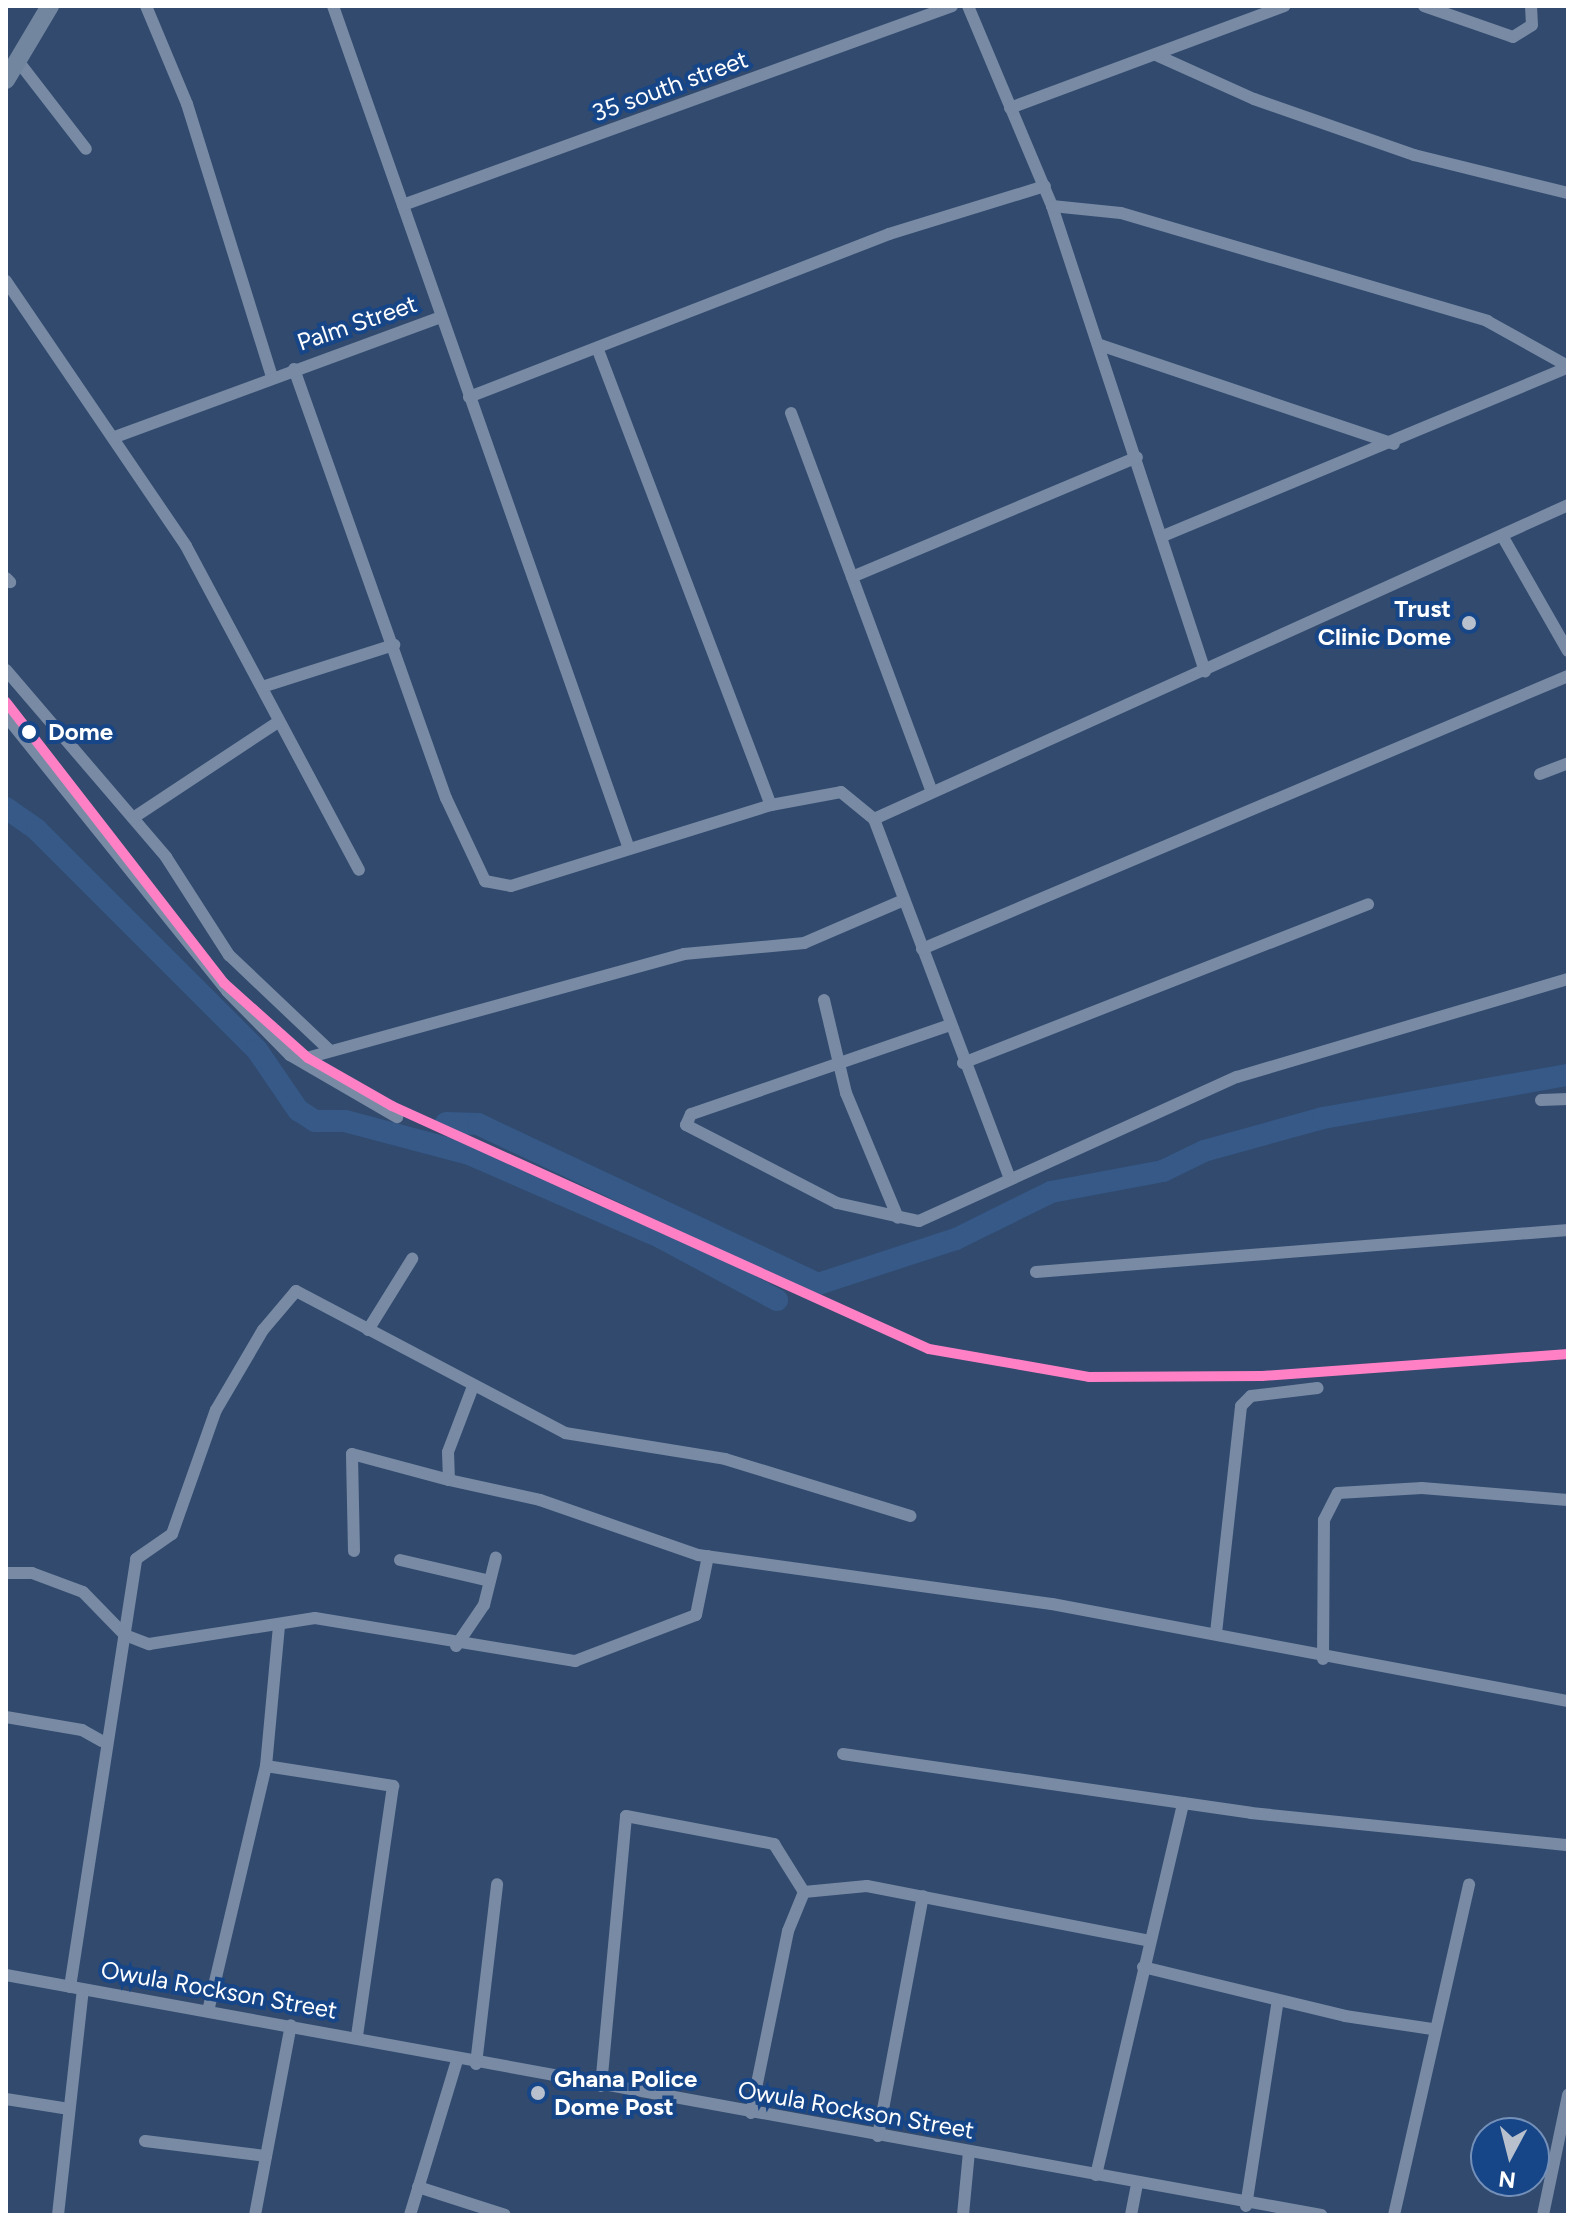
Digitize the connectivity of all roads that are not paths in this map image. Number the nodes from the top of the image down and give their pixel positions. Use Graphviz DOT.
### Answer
graph roads {
  1 [pos="50,6"];
  2 [pos="146,6"];
  3 [pos="952,6"];
  4 [pos="968,6"];
  5 [pos="1285,6"];
  6 [pos="1424,6"];
  7 [pos="1531,6"];
  8 [pos="337,7"];
  9 [pos="1156,55"];
  10 [pos="18,61"];
  11 [pos="6,80"];
  12 [pos="1010,108"];
  13 [pos="86,149"];
  14 [pos="1045,186"];
  15 [pos="1568,193"];
  16 [pos="403,205"];
  17 [pos="1052,206"];
  18 [pos="6,281"];
  19 [pos="441,317"];
  20 [pos="1100,345"];
  21 [pos="598,350"];
  22 [pos="1568,366"];
  23 [pos="294,369"];
  24 [pos="272,377"];
  25 [pos="469,397"];
  26 [pos="791,413"];
  27 [pos="115,437"];
  28 [pos="1394,444"];
  29 [pos="1137,457"];
  30 [pos="1568,505"];
  31 [pos="1163,536"];
  32 [pos="1504,539"];
  33 [pos="852,577"];
  34 [pos="394,645"];
  35 [pos="1568,651"];
  36 [pos="6,670"];
  37 [pos="1205,672"];
  38 [pos="1568,676"];
  39 [pos="262,687"];
  40 [pos="6,716"];
  41 [pos="278,722"];
  42 [pos="1568,763"];
  43 [pos="1540,774"];
  44 [pos="931,790"];
  45 [pos="771,805"];
  46 [pos="133,818"];
  47 [pos="874,819"];
  48 [pos="629,849"];
  49 [pos="359,870"];
  50 [pos="904,900"];
  51 [pos="1368,904"];
  52 [pos="922,949"];
  53 [pos="1568,979"];
  54 [pos="824,1000"];
  55 [pos="950,1025"];
  56 [pos="330,1051"];
  57 [pos="303,1059"];
  58 [pos="963,1063"];
  59 [pos="836,1064"];
  60 [pos="1568,1099"];
  61 [pos="1541,1100"];
  62 [pos="397,1117"];
  63 [pos="1009,1176"];
  64 [pos="898,1218"];
  65 [pos="1568,1230"];
  66 [pos="412,1259"];
  67 [pos="1036,1272"];
  68 [pos="368,1330"];
  69 [pos="1318,1388"];
  70 [pos="472,1389"];
  71 [pos="449,1480"];
  72 [pos="1568,1500"];
  73 [pos="910,1516"];
  74 [pos="354,1551"];
  75 [pos="708,1556"];
  76 [pos="496,1557"];
  77 [pos="400,1560"];
  78 [pos="6,1573"];
  79 [pos="490,1581"];
  80 [pos="279,1625"];
  81 [pos="120,1630"];
  82 [pos="1216,1633"];
  83 [pos="456,1646"];
  84 [pos="1323,1659"];
  85 [pos="1568,1701"];
  86 [pos="6,1717"];
  87 [pos="102,1741"];
  88 [pos="843,1754"];
  89 [pos="266,1766"];
  90 [pos="1183,1803"];
  91 [pos="1568,1845"];
  92 [pos="497,1884"];
  93 [pos="1469,1884"];
  94 [pos="804,1892"];
  95 [pos="923,1896"];
  96 [pos="1150,1941"];
  97 [pos="1143,1967"];
  98 [pos="6,1975"];
  99 [pos="77,1988"];
  100 [pos="1278,2000"];
  101 [pos="209,2007"];
  102 [pos="291,2025"];
  103 [pos="1432,2029"];
  104 [pos="357,2037"];
  105 [pos="457,2060"];
  106 [pos="476,2064"];
  107 [pos="601,2086"];
  108 [pos="1568,2095"];
  109 [pos="6,2099"];
  110 [pos="69,2109"];
  111 [pos="751,2113"];
  112 [pos="878,2136"];
  113 [pos="145,2141"];
  114 [pos="1568,2147"];
  115 [pos="969,2152"];
  116 [pos="266,2156"];
  117 [pos="1556,2160"];
  118 [pos="1096,2175"];
  119 [pos="1137,2184"];
  120 [pos="418,2187"];
  121 [pos="1246,2206"];
  122 [pos="58,2215"];
  123 [pos="255,2215"];
  124 [pos="410,2215"];
  125 [pos="505,2215"];
  126 [pos="963,2215"];
  127 [pos="1131,2215"];
  128 [pos="1321,2215"];
  129 [pos="1394,2215"];
  130 [pos="1543,2215"];
  1 -- 10 [label="main road"];
  2 -- 24 [label="street"];
  3 -- 16 [label="street, 35 south street"];
  4 -- 12 [label="street"];
  5 -- 9 [label="street"];
  6 -- 7 [label="street"];
  8 -- 16 [label="street, Palm Street"];
  9 -- 12 [label="street"];
  9 -- 15 [label="street"];
  10 -- 11 [label="main road"];
  10 -- 13 [label="street"];
  12 -- 14 [label="street"];
  14 -- 17 [label="street"];
  14 -- 21 [label="street"];
  16 -- 19 [label="street, Palm Street"];
  17 -- 20 [label="street"];
  17 -- 22 [label="street"];
  18 -- 27 [label="street"];
  19 -- 23 [label="street, Palm Street"];
  19 -- 25 [label="street"];
  20 -- 28 [label="street"];
  20 -- 29 [label="street"];
  21 -- 25 [label="street"];
  21 -- 45 [label="street"];
  22 -- 28 [label="street"];
  23 -- 24 [label="street, Palm Street"];
  23 -- 34 [label="street"];
  24 -- 27 [label="street, Palm Street"];
  25 -- 48 [label="street"];
  26 -- 33 [label="street"];
  27 -- 39 [label="street"];
  28 -- 31 [label="street"];
  29 -- 31 [label="street"];
  29 -- 33 [label="street"];
  30 -- 32 [label="street"];
  31 -- 37 [label="street"];
  32 -- 35 [label="street"];
  32 -- 37 [label="street"];
  33 -- 44 [label="street"];
  34 -- 39 [label="street"];
  34 -- 48 [label="street"];
  36 -- 46 [label="street"];
  37 -- 44 [label="street"];
  38 -- 52 [label="street"];
  39 -- 41 [label="street"];
  40 -- 57 [label="street"];
  41 -- 46 [label="street"];
  41 -- 49 [label="street"];
  42 -- 43 [label="street"];
  44 -- 47 [label="street"];
  45 -- 47 [label="street"];
  45 -- 48 [label="street"];
  46 -- 56 [label="street"];
  47 -- 50 [label="street"];
  50 -- 52 [label="street"];
  50 -- 56 [label="street"];
  51 -- 58 [label="street"];
  52 -- 55 [label="street"];
  53 -- 63 [label="street"];
  54 -- 59 [label="street"];
  55 -- 58 [label="street"];
  55 -- 59 [label="street"];
  56 -- 57 [label="street"];
  57 -- 62 [label="street"];
  58 -- 63 [label="street"];
  59 -- 64 [label="street"];
  59 -- 64 [label="street"];
  60 -- 61 [label="street"];
  63 -- 64 [label="street"];
  65 -- 67 [label="street"];
  66 -- 68 [label="street"];
  68 -- 70 [label="street"];
  68 -- 81 [label="street"];
  69 -- 82 [label="street"];
  70 -- 71 [label="street"];
  70 -- 73 [label="street"];
  71 -- 74 [label="street"];
  71 -- 75 [label="street"];
  72 -- 84 [label="street"];
  75 -- 82 [label="street"];
  75 -- 83 [label="street"];
  76 -- 79 [label="street"];
  77 -- 79 [label="street"];
  78 -- 81 [label="street"];
  79 -- 83 [label="street"];
  80 -- 81 [label="street"];
  80 -- 83 [label="street"];
  80 -- 89 [label="street"];
  81 -- 87 [label="street"];
  82 -- 84 [label="street"];
  84 -- 85 [label="street"];
  86 -- 87 [label="street"];
  87 -- 99 [label="street"];
  88 -- 90 [label="street"];
  89 -- 101 [label="street"];
  89 -- 104 [label="street"];
  90 -- 91 [label="street"];
  90 -- 96 [label="street"];
  92 -- 106 [label="street"];
  93 -- 103 [label="street"];
  94 -- 95 [label="street"];
  94 -- 107 [label="street"];
  94 -- 111 [label="street"];
  95 -- 96 [label="street"];
  95 -- 112 [label="street"];
  96 -- 97 [label="street"];
  97 -- 100 [label="street"];
  97 -- 118 [label="street"];
  98 -- 99 [label="street, Owula Rockson Street"];
  99 -- 101 [label="street, Owula Rockson Street"];
  99 -- 110 [label="street"];
  100 -- 103 [label="street"];
  100 -- 121 [label="street"];
  101 -- 102 [label="street, Owula Rockson Street"];
  102 -- 104 [label="street, Owula Rockson Street"];
  102 -- 116 [label="street"];
  103 -- 129 [label="street"];
  104 -- 105 [label="street, Owula Rockson Street"];
  105 -- 106 [label="street, Owula Rockson Street"];
  105 -- 120 [label="street"];
  106 -- 107 [label="street, Owula Rockson Street"];
  107 -- 111 [label="street, Owula Rockson Street"];
  108 -- 117 [label="street"];
  109 -- 110 [label="street"];
  110 -- 122 [label="street"];
  111 -- 112 [label="street, Owula Rockson Street"];
  112 -- 115 [label="street, Owula Rockson Street"];
  113 -- 116 [label="street"];
  114 -- 117 [label="street"];
  115 -- 118 [label="street, Owula Rockson Street"];
  115 -- 126 [label="street"];
  116 -- 123 [label="street"];
  117 -- 130 [label="street"];
  118 -- 119 [label="street, Owula Rockson Street"];
  119 -- 121 [label="street, Owula Rockson Street"];
  119 -- 127 [label="street"];
  120 -- 124 [label="street"];
  120 -- 125 [label="street"];
  121 -- 128 [label="street, Owula Rockson Street"];
}
